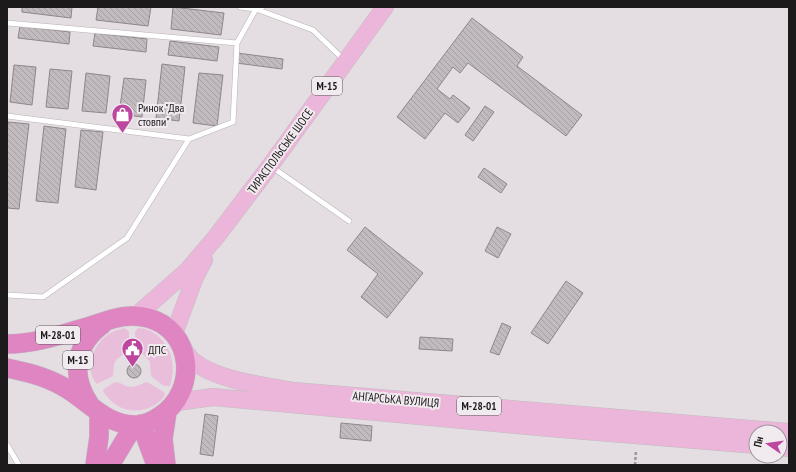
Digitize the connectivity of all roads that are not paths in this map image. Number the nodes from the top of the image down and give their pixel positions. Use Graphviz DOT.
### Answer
graph roads {
  1 [pos="240,7"];
  2 [pos="262,7"];
  3 [pos="385,7"];
  4 [pos="256,9"];
  5 [pos="7,23"];
  6 [pos="237,43"];
  7 [pos="346,61"];
  8 [pos="7,116"];
  9 [pos="189,139"];
  10 [pos="270,166"];
  11 [pos="349,221"];
  12 [pos="216,236"];
  13 [pos="7,295"];
  14 [pos="137,315"];
  15 [pos="108,321"];
  16 [pos="177,340"];
  17 [pos="7,344"];
  18 [pos="7,368"];
  19 [pos="172,407"];
  20 [pos="95,410"];
  21 [pos="137,424"];
  22 [pos="789,432"];
  23 [pos="7,445"];
  24 [pos="748,445"];
  25 [pos="19,465"];
  26 [pos="95,465"];
  27 [pos="110,465"];
  28 [pos="156,465"];
  29 [pos="166,465"];
  1 -- 4 [label="lane"];
  2 -- 4 [label="lane"];
  3 -- 7 [label="main road, ТИРАСПОЛЬСЬКЕ ШОСЕ / М-15"];
  4 -- 6 [label="lane"];
  4 -- 7 [label="lane"];
  5 -- 6 [label="lane"];
  6 -- 9 [label="lane"];
  7 -- 10 [label="main road, ТИРАСПОЛЬСЬКЕ ШОСЕ / М-15"];
  8 -- 9 [label="lane"];
  9 -- 13 [label="lane"];
  10 -- 11 [label="lane"];
  10 -- 12 [label="main road, ТИРАСПОЛЬСЬКЕ ШОСЕ / М-15"];
  12 -- 14 [label="main road, М-15"];
  12 -- 16 [label="main road, М-15"];
  14 -- 15 [label="highway, М-15"];
  14 -- 16 [label="highway, М-28-01"];
  15 -- 17 [label="highway, М-28-01"];
  15 -- 20 [label="highway, М-15"];
  16 -- 19 [label="highway"];
  16 -- 22 [label="main road, АНГАРСЬКА ВУЛИЦЯ / М-28-01"];
  18 -- 20 [label="highway"];
  19 -- 21 [label="highway, М-28-01"];
  19 -- 24 [label="main road, АНГАРСЬКА ВУЛИЦЯ / М-28-01"];
  19 -- 29 [label="highway"];
  20 -- 21 [label="highway"];
  20 -- 26 [label="highway"];
  21 -- 27 [label="highway"];
  21 -- 28 [label="highway"];
  23 -- 25 [label="lane"];
}
